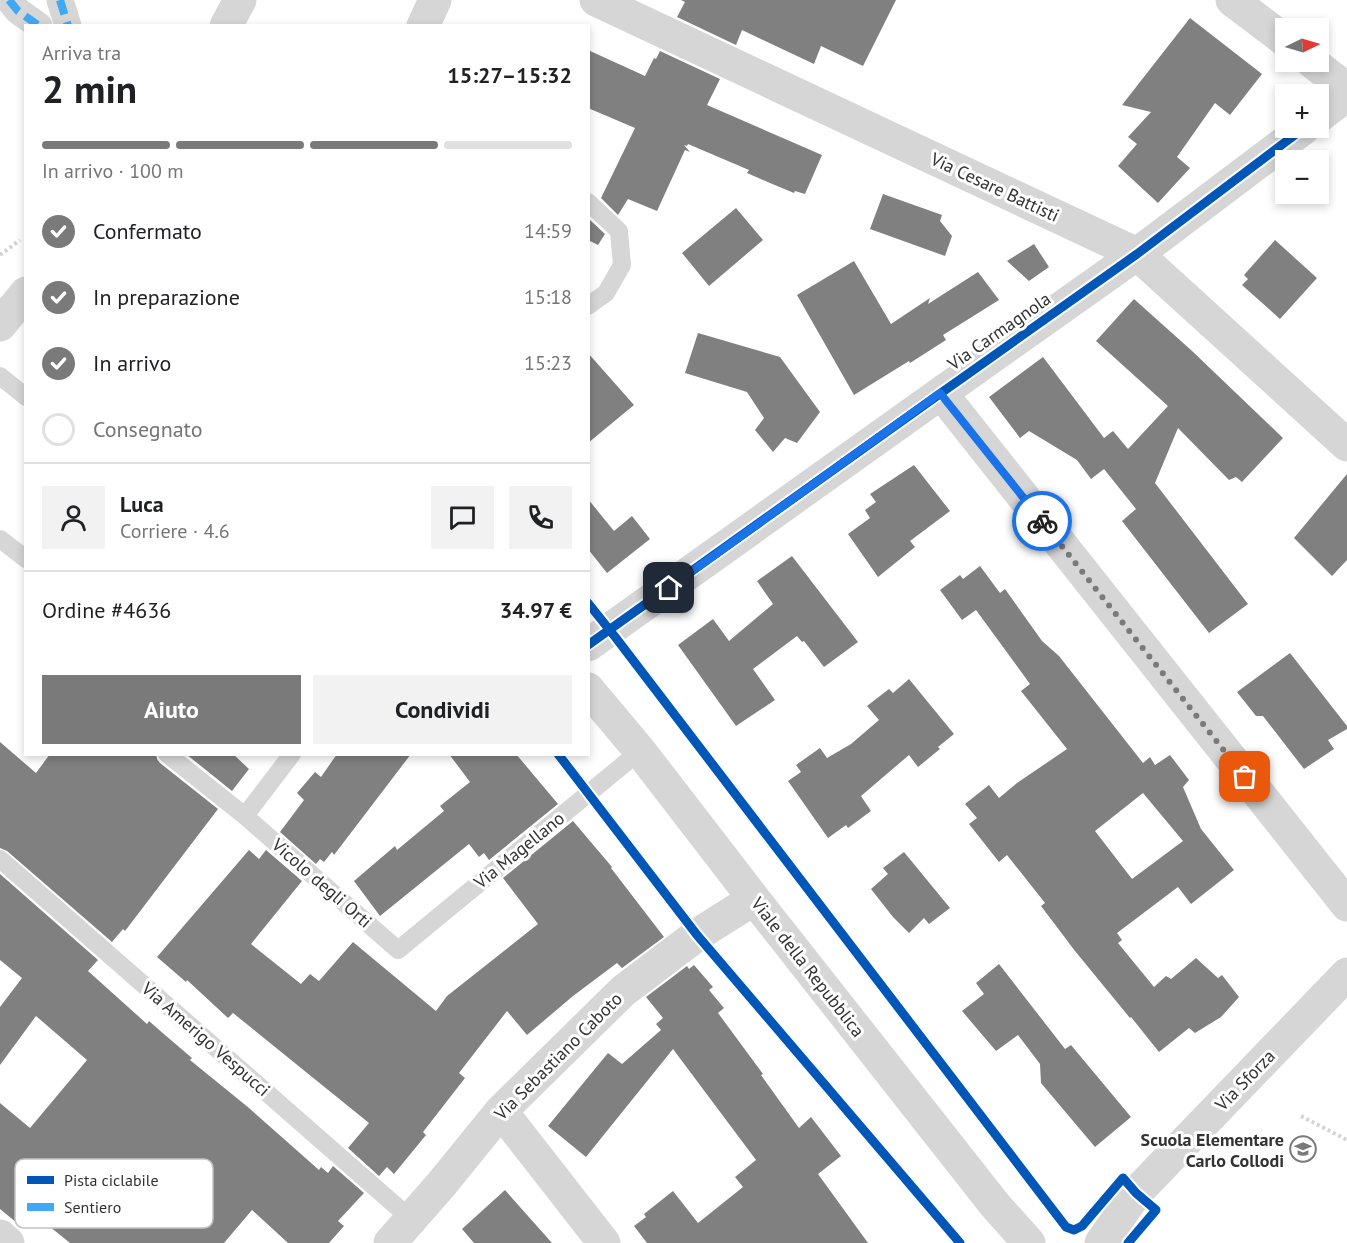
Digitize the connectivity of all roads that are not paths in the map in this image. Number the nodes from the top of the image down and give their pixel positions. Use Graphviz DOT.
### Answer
graph roads {
  1 [pos="9,0"];
  2 [pos="60,0"];
  3 [pos="240,0"];
  4 [pos="435,0"];
  5 [pos="596,0"];
  6 [pos="1232,0"];
  7 [pos="36,24"];
  8 [pos="67,24"];
  9 [pos="227,24"];
  10 [pos="424,24"];
  11 [pos="1275,33"];
  12 [pos="1325,72"];
  13 [pos="1347,89"];
  14 [pos="1347,95"];
  15 [pos="1329,109"];
  16 [pos="1291,138"];
  17 [pos="590,204"];
  18 [pos="1137,254"];
  19 [pos="24,295"];
  20 [pos="590,305"];
  21 [pos="0,325"];
  22 [pos="0,376"];
  23 [pos="940,393"];
  24 [pos="24,395"];
  25 [pos="1347,445"];
  26 [pos="0,538"];
  27 [pos="24,558"];
  28 [pos="590,644"];
  29 [pos="590,691"];
  30 [pos="640,752"];
  31 [pos="169,756"];
  32 [pos="290,756"];
  33 [pos="245,816"];
  34 [pos="0,859"];
  35 [pos="754,899"];
  36 [pos="1347,905"];
  37 [pos="398,950"];
  38 [pos="1347,974"];
  39 [pos="501,1111"];
  40 [pos="411,1219"];
  41 [pos="0,1236"];
  42 [pos="8,1243"];
  43 [pos="390,1243"];
  44 [pos="604,1243"];
  45 [pos="1029,1243"];
  46 [pos="1101,1243"];
  1 -- 7 [label="street"];
  2 -- 8 [label="street"];
  3 -- 9 [label="street"];
  4 -- 10 [label="street"];
  5 -- 18 [label="street, Via Cesare Battisti"];
  6 -- 11 [label="street"];
  12 -- 13 [label="street"];
  14 -- 15 [label="street"];
  16 -- 18 [label="street, Via Carmagnola"];
  17 -- 20 [label="lane"];
  18 -- 23 [label="street, Via Carmagnola"];
  18 -- 25 [label="street, Via Cesare Battisti"];
  19 -- 21 [label="street"];
  22 -- 24 [label="lane"];
  23 -- 28 [label="street, Via Carmagnola"];
  23 -- 36 [label="street"];
  26 -- 27 [label="lane"];
  29 -- 30 [label="street, Viale della Repubblica"];
  30 -- 35 [label="street, Viale della Repubblica"];
  30 -- 37 [label="lane, Via Magellano"];
  31 -- 33 [label="lane, Vicolo degli Orti"];
  32 -- 33 [label="lane"];
  33 -- 37 [label="lane, Vicolo degli Orti"];
  34 -- 40 [label="lane, Via Amerigo Vespucci"];
  35 -- 39 [label="street, Via Sebastiano Caboto"];
  35 -- 45 [label="street, Viale della Repubblica"];
  38 -- 46 [label="street, Via Sforza"];
  39 -- 40 [label="street, Via Sebastiano Caboto"];
  39 -- 44 [label="street"];
  40 -- 43 [label="street, Via Sebastiano Caboto"];
  41 -- 42 [label="street"];
}
